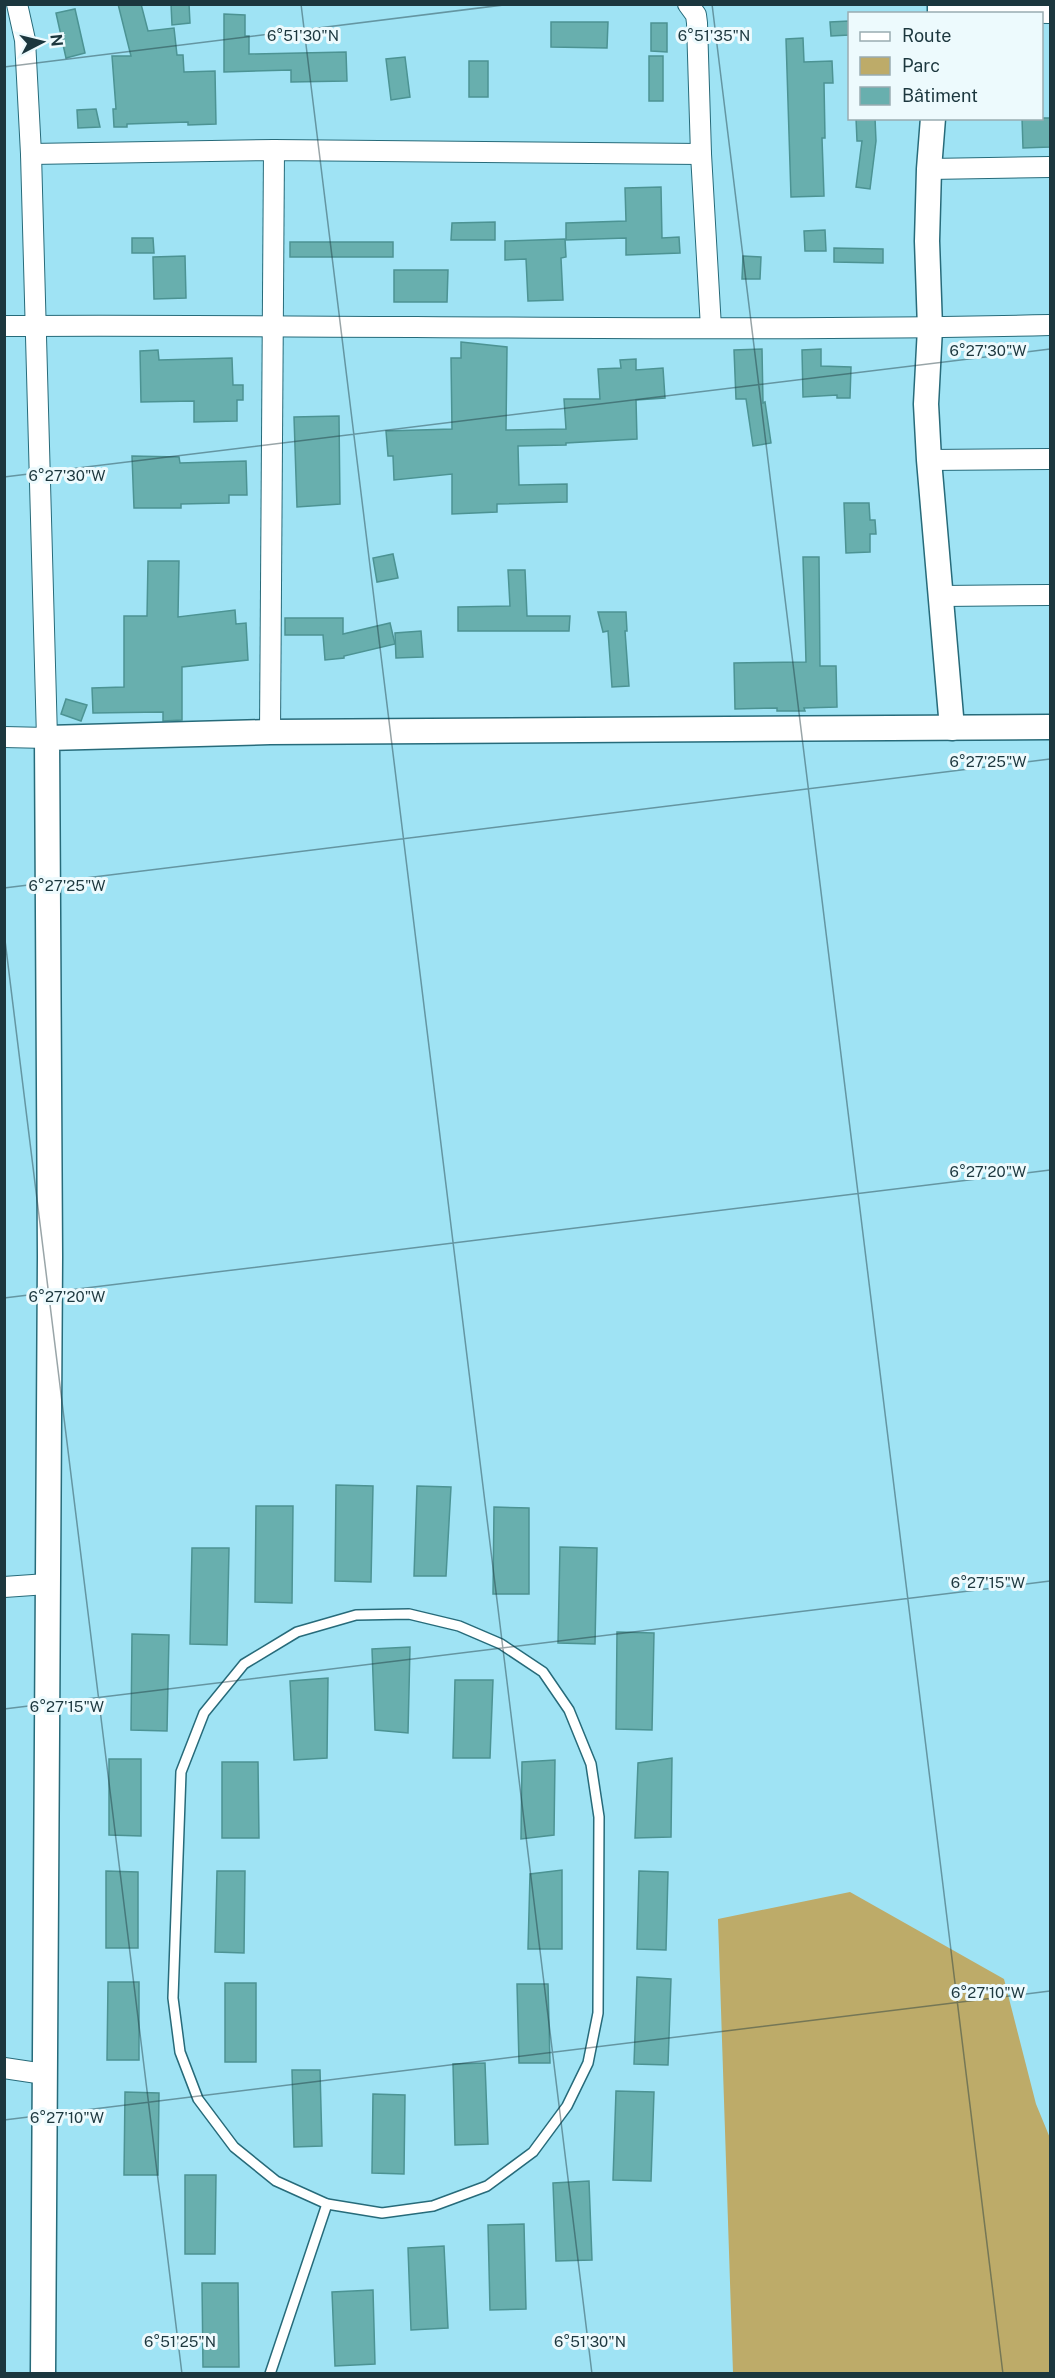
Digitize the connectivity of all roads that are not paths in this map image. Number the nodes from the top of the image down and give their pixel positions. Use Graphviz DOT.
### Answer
graph roads {
  1 [pos="17,4"];
  2 [pos="688,4"];
  3 [pos="940,10"];
  4 [pos="1013,12"];
  5 [pos="933,120"];
  6 [pos="274,150"];
  7 [pos="31,154"];
  8 [pos="701,154"];
  9 [pos="1050,167"];
  10 [pos="929,169"];
  11 [pos="274,325"];
  12 [pos="1050,325"];
  13 [pos="4,326"];
  14 [pos="35,326"];
  15 [pos="711,328"];
  16 [pos="930,328"];
  17 [pos="1050,459"];
  18 [pos="929,460"];
  19 [pos="1050,595"];
  20 [pos="942,596"];
  21 [pos="1050,727"];
  22 [pos="952,728"];
  23 [pos="270,732"];
  24 [pos="4,737"];
  25 [pos="46,738"];
  26 [pos="47,1584"];
  27 [pos="4,1587"];
  28 [pos="4,2068"];
  29 [pos="44,2074"];
  30 [pos="327,2204"];
  31 [pos="43,2373"];
  32 [pos="270,2373"];
  1 -- 7 [label="street"];
  2 -- 8 [label="street"];
  3 -- 4 [label="street"];
  5 -- 10 [label="street"];
  6 -- 7 [label="street"];
  6 -- 8 [label="street"];
  6 -- 11 [label="street"];
  7 -- 14 [label="street"];
  8 -- 15 [label="street"];
  9 -- 10 [label="street"];
  10 -- 16 [label="street"];
  11 -- 14 [label="street"];
  11 -- 15 [label="street"];
  11 -- 23 [label="street"];
  12 -- 16 [label="street"];
  13 -- 14 [label="street"];
  14 -- 25 [label="street"];
  15 -- 16 [label="street"];
  16 -- 18 [label="street"];
  17 -- 18 [label="street"];
  18 -- 20 [label="street"];
  19 -- 20 [label="street"];
  20 -- 22 [label="street"];
  21 -- 22 [label="street"];
  22 -- 23 [label="street"];
  23 -- 25 [label="street"];
  24 -- 25 [label="street"];
  25 -- 26 [label="street"];
  26 -- 27 [label="street"];
  26 -- 29 [label="street"];
  28 -- 29 [label="street"];
  29 -- 31 [label="street"];
  30 -- 30 [label="lane"];
  30 -- 32 [label="lane"];
}
